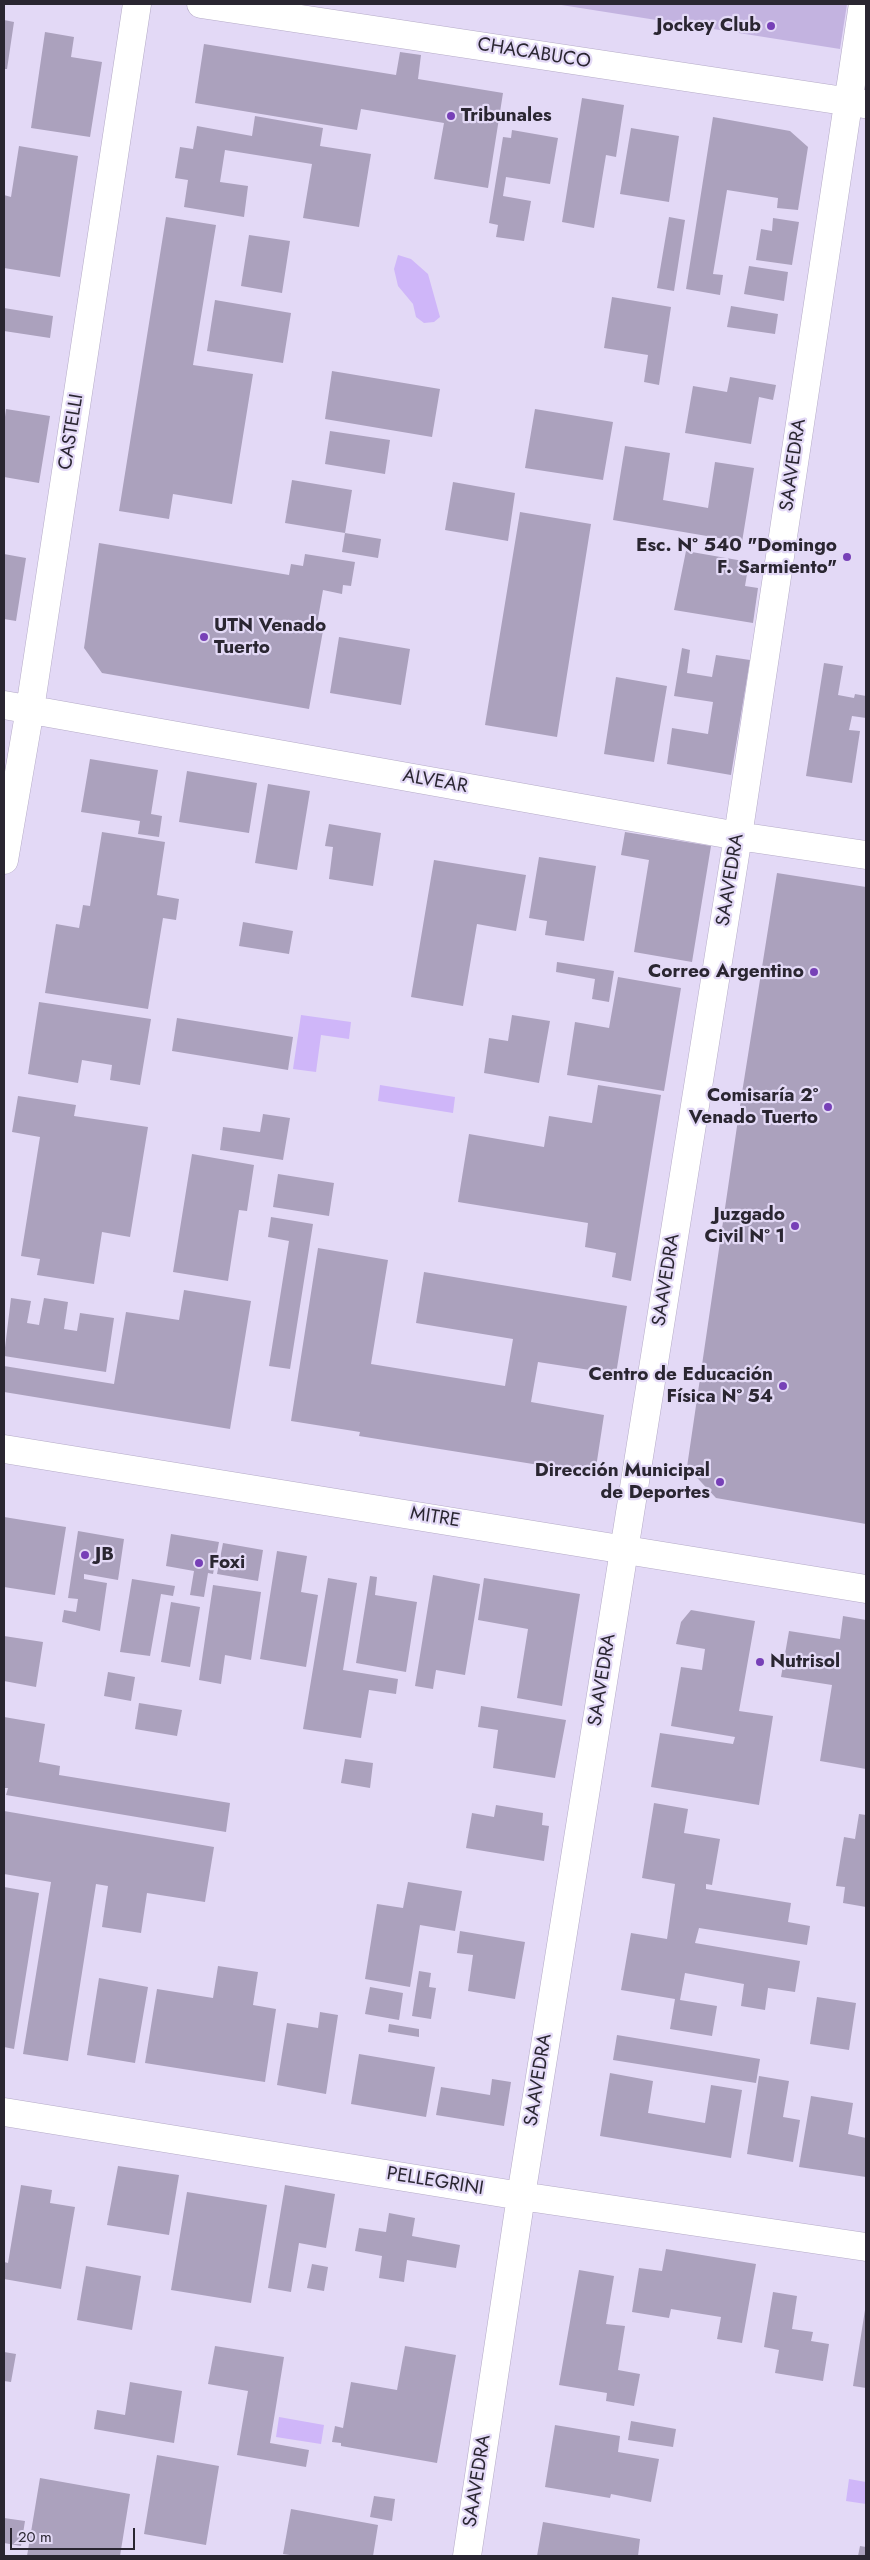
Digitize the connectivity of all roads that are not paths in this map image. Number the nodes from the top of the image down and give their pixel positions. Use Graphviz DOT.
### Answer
graph roads {
  1 [pos="137,4"];
  2 [pos="201,4"];
  3 [pos="862,4"];
  4 [pos="857,103"];
  5 [pos="17,707"];
  6 [pos="738,836"];
  7 [pos="866,855"];
  8 [pos="4,860"];
  9 [pos="4,1448"];
  10 [pos="624,1549"];
  11 [pos="866,1589"];
  12 [pos="4,2112"];
  13 [pos="521,2196"];
  14 [pos="866,2247"];
  15 [pos="467,2556"];
  1 -- 5 [label="street, CASTELLI"];
  2 -- 4 [label="street, CHACABUCO"];
  3 -- 4 [label="street, SAAVEDRA"];
  4 -- 6 [label="street, SAAVEDRA"];
  5 -- 6 [label="street, ALVEAR"];
  5 -- 8 [label="street, CASTELLI"];
  6 -- 7 [label="street, ALVEAR"];
  6 -- 10 [label="street, SAAVEDRA"];
  9 -- 10 [label="street, MITRE"];
  10 -- 11 [label="street, MITRE"];
  10 -- 13 [label="street, SAAVEDRA"];
  12 -- 13 [label="street, PELLEGRINI"];
  13 -- 14 [label="street, PELLEGRINI"];
  13 -- 15 [label="street, SAAVEDRA"];
}
